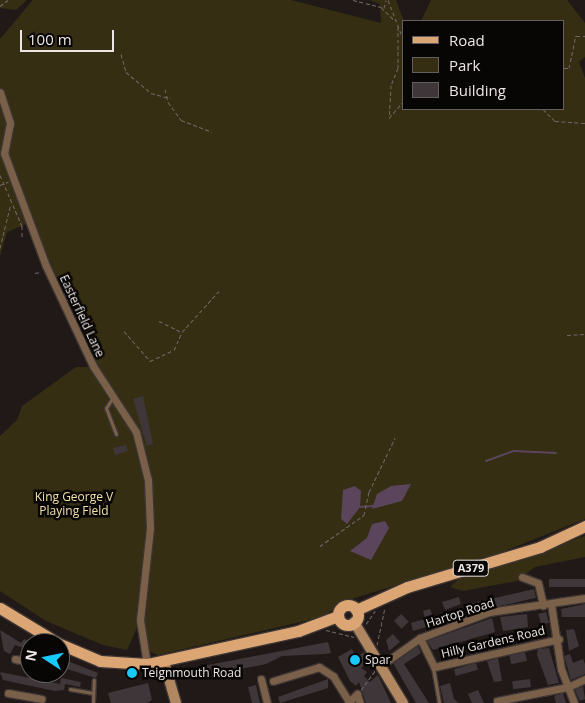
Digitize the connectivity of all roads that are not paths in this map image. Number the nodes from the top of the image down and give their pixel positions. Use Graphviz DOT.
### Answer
graph roads {
  1 [pos="0,92"];
  2 [pos="115,396"];
  3 [pos="116,434"];
  4 [pos="585,526"];
  5 [pos="522,577"];
  6 [pos="585,598"];
  7 [pos="547,604"];
  8 [pos="0,608"];
  9 [pos="356,610"];
  10 [pos="338,616"];
  11 [pos="354,622"];
  12 [pos="41,633"];
  13 [pos="420,638"];
  14 [pos="560,639"];
  15 [pos="70,648"];
  16 [pos="16,659"];
  17 [pos="20,660"];
  18 [pos="164,662"];
  19 [pos="377,662"];
  20 [pos="147,664"];
  21 [pos="434,667"];
  22 [pos="261,679"];
  23 [pos="585,679"];
  24 [pos="94,680"];
  25 [pos="273,681"];
  26 [pos="568,687"];
  27 [pos="70,689"];
  28 [pos="8,693"];
  29 [pos="93,693"];
  30 [pos="41,699"];
  31 [pos="25,701"];
  32 [pos="497,701"];
  33 [pos="348,702"];
  34 [pos="93,703"];
  35 [pos="176,703"];
  36 [pos="267,703"];
  37 [pos="360,703"];
  38 [pos="403,703"];
  39 [pos="439,703"];
  40 [pos="574,703"];
  1 -- 2 [label="street, Easterfield Lane"];
  2 -- 3 [label="lane"];
  2 -- 20 [label="street, Easterfield Lane"];
  4 -- 9 [label="main road, A379"];
  5 -- 7 [label="street"];
  6 -- 7 [label="street, Hartop Road"];
  7 -- 13 [label="street, Hartop Road"];
  7 -- 14 [label="street"];
  8 -- 12 [label="main road"];
  9 -- 10 [label="main road"];
  9 -- 11 [label="main road"];
  10 -- 11 [label="main road"];
  10 -- 18 [label="main road"];
  11 -- 19 [label="main road"];
  13 -- 19 [label="street, Hartop Road"];
  13 -- 21 [label="street, Hilly Gardens Road"];
  14 -- 21 [label="street, Hilly Gardens Road"];
  14 -- 26 [label="street"];
  15 -- 20 [label="main road"];
  16 -- 17 [label="street"];
  18 -- 20 [label="main road"];
  18 -- 35 [label="main road"];
  19 -- 38 [label="main road"];
  21 -- 39 [label="lane"];
  22 -- 36 [label="street"];
  23 -- 26 [label="street"];
  24 -- 29 [label="lane"];
  25 -- 33 [label="street"];
  26 -- 32 [label="street"];
  26 -- 40 [label="street"];
  27 -- 29 [label="lane"];
  28 -- 31 [label="street"];
  29 -- 34 [label="lane"];
  30 -- 31 [label="street"];
  33 -- 37 [label="street"];
}
